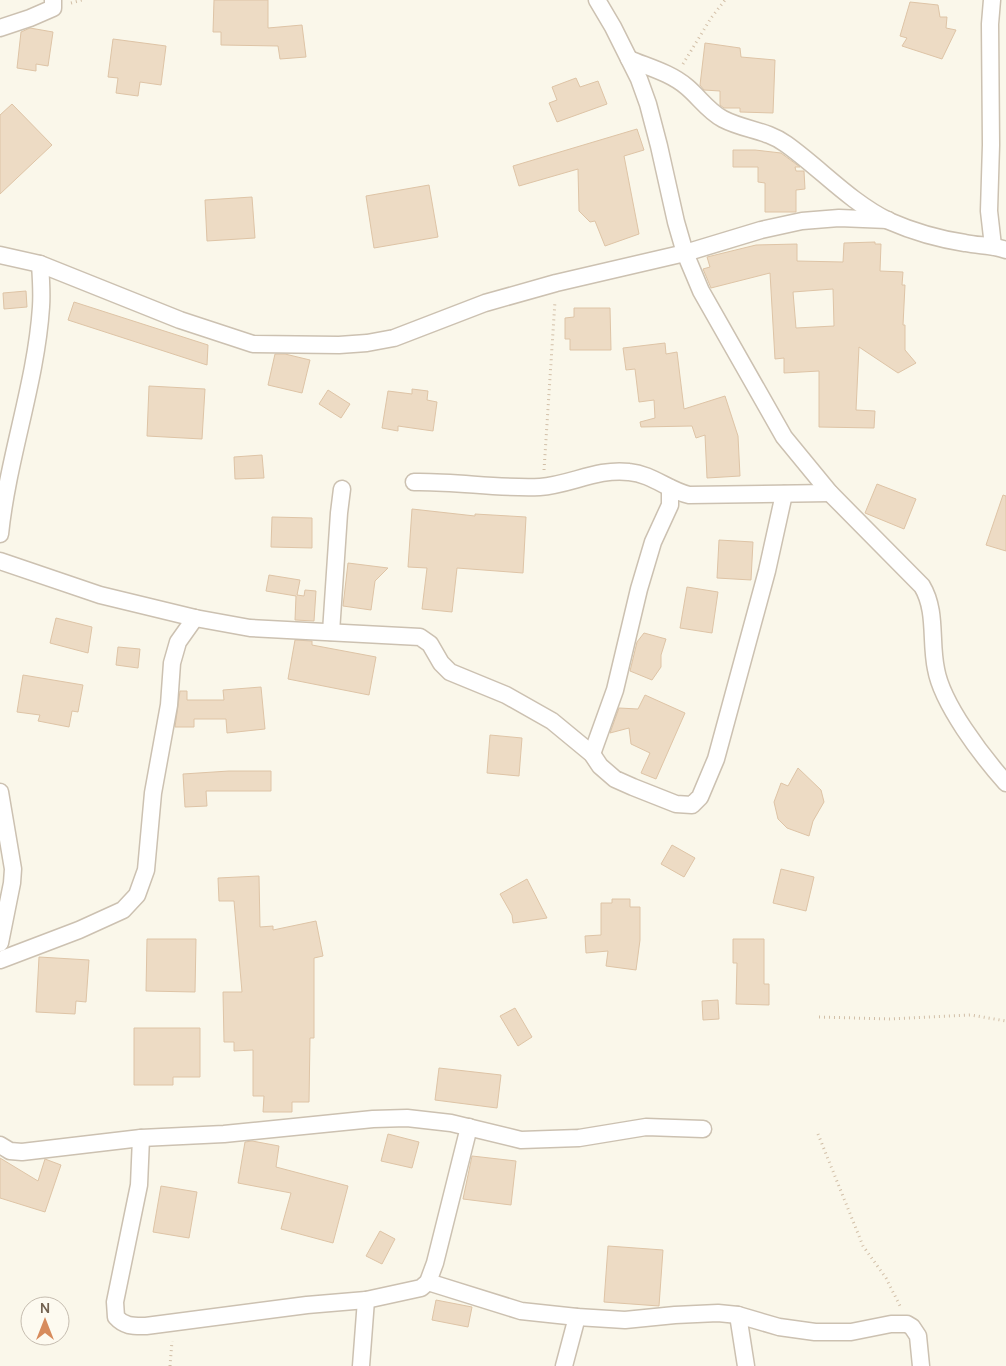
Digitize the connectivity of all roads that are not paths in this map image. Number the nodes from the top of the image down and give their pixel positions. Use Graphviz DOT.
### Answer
graph roads {
  1 [pos="53,0"];
  2 [pos="597,0"];
  3 [pos="992,0"];
  4 [pos="998,25"];
  5 [pos="0,28"];
  6 [pos="629,60"];
  7 [pos="888,220"];
  8 [pos="1000,248"];
  9 [pos="685,253"];
  10 [pos="0,255"];
  11 [pos="40,264"];
  12 [pos="414,482"];
  13 [pos="670,488"];
  14 [pos="342,489"];
  15 [pos="830,493"];
  16 [pos="784,494"];
  17 [pos="0,534"];
  18 [pos="0,561"];
  19 [pos="195,618"];
  20 [pos="331,632"];
  21 [pos="592,754"];
  22 [pos="1006,783"];
  23 [pos="0,797"];
  24 [pos="1,934"];
  25 [pos="0,960"];
  26 [pos="469,1127"];
  27 [pos="703,1128"];
  28 [pos="141,1138"];
  29 [pos="0,1145"];
  30 [pos="428,1282"];
  31 [pos="366,1300"];
  32 [pos="738,1315"];
  33 [pos="578,1318"];
  34 [pos="361,1366"];
  35 [pos="564,1366"];
  36 [pos="746,1366"];
  37 [pos="921,1366"];
  1 -- 5 [label="street"];
  2 -- 6 [label="street"];
  3 -- 4 [label="street"];
  4 -- 8 [label="street"];
  6 -- 7 [label="street"];
  6 -- 9 [label="street"];
  7 -- 8 [label="street"];
  7 -- 9 [label="street"];
  9 -- 11 [label="street"];
  9 -- 15 [label="street"];
  10 -- 11 [label="street"];
  11 -- 17 [label="street"];
  12 -- 13 [label="street"];
  13 -- 16 [label="street"];
  13 -- 21 [label="street"];
  14 -- 20 [label="street"];
  15 -- 16 [label="street"];
  15 -- 22 [label="street"];
  16 -- 21 [label="street"];
  18 -- 19 [label="street"];
  19 -- 20 [label="street"];
  19 -- 25 [label="street"];
  20 -- 21 [label="street"];
  23 -- 24 [label="street"];
  26 -- 27 [label="street"];
  26 -- 28 [label="street"];
  26 -- 30 [label="street"];
  28 -- 29 [label="street"];
  28 -- 31 [label="street"];
  30 -- 31 [label="street"];
  30 -- 33 [label="street"];
  31 -- 34 [label="street"];
  32 -- 33 [label="street"];
  32 -- 36 [label="street"];
  32 -- 37 [label="street"];
  33 -- 35 [label="street"];
}
